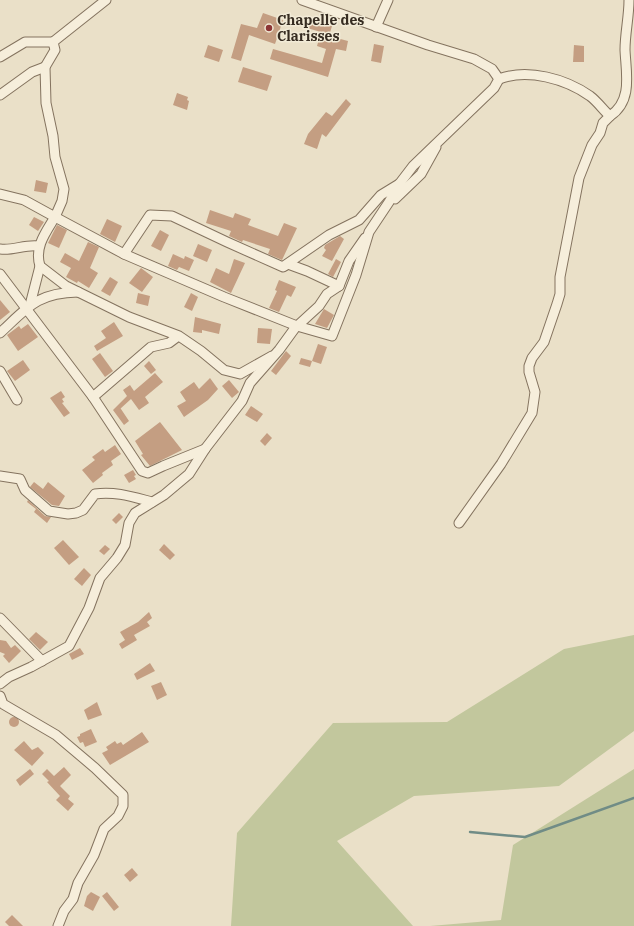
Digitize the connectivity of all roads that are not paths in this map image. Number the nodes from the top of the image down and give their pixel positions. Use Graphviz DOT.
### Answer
graph roads {
  1 [pos="106,0"];
  2 [pos="302,0"];
  3 [pos="388,0"];
  4 [pos="629,0"];
  5 [pos="326,3"];
  6 [pos="376,27"];
  7 [pos="53,42"];
  8 [pos="0,57"];
  9 [pos="45,67"];
  10 [pos="499,79"];
  11 [pos="0,95"];
  12 [pos="610,116"];
  13 [pos="439,142"];
  14 [pos="400,183"];
  15 [pos="0,194"];
  16 [pos="386,207"];
  17 [pos="55,217"];
  18 [pos="369,232"];
  19 [pos="39,246"];
  20 [pos="0,249"];
  21 [pos="124,254"];
  22 [pos="40,266"];
  23 [pos="283,266"];
  24 [pos="0,274"];
  25 [pos="339,286"];
  26 [pos="79,292"];
  27 [pos="28,306"];
  28 [pos="298,326"];
  29 [pos="0,334"];
  30 [pos="177,337"];
  31 [pos="272,356"];
  32 [pos="0,371"];
  33 [pos="93,397"];
  34 [pos="17,400"];
  35 [pos="205,449"];
  36 [pos="0,476"];
  37 [pos="152,502"];
  38 [pos="459,523"];
  39 [pos="0,618"];
  40 [pos="42,662"];
  41 [pos="0,684"];
  42 [pos="0,696"];
  43 [pos="58,926"];
  1 -- 7 [label="street"];
  2 -- 5 [label="street"];
  3 -- 6 [label="street"];
  4 -- 12 [label="street"];
  5 -- 6 [label="street"];
  6 -- 10 [label="street"];
  7 -- 8 [label="street"];
  7 -- 9 [label="street"];
  9 -- 11 [label="street"];
  9 -- 17 [label="street"];
  10 -- 12 [label="street"];
  10 -- 13 [label="street"];
  12 -- 38 [label="street"];
  13 -- 14 [label="street"];
  13 -- 16 [label="street"];
  14 -- 16 [label="street"];
  14 -- 23 [label="street"];
  15 -- 17 [label="street"];
  16 -- 18 [label="street"];
  17 -- 19 [label="street"];
  17 -- 21 [label="street"];
  18 -- 25 [label="street"];
  18 -- 28 [label="street"];
  19 -- 20 [label="street"];
  19 -- 22 [label="street"];
  21 -- 23 [label="street"];
  21 -- 28 [label="street"];
  22 -- 26 [label="street"];
  22 -- 27 [label="street"];
  23 -- 25 [label="street"];
  24 -- 27 [label="street"];
  25 -- 28 [label="street"];
  26 -- 27 [label="street"];
  26 -- 30 [label="street"];
  27 -- 29 [label="street"];
  27 -- 33 [label="street"];
  28 -- 31 [label="street"];
  30 -- 31 [label="street"];
  30 -- 33 [label="street"];
  31 -- 35 [label="street"];
  32 -- 34 [label="street"];
  33 -- 35 [label="street"];
  35 -- 37 [label="street"];
  36 -- 37 [label="street"];
  37 -- 40 [label="street"];
  39 -- 40 [label="street"];
  40 -- 41 [label="street"];
  42 -- 43 [label="street"];
}
